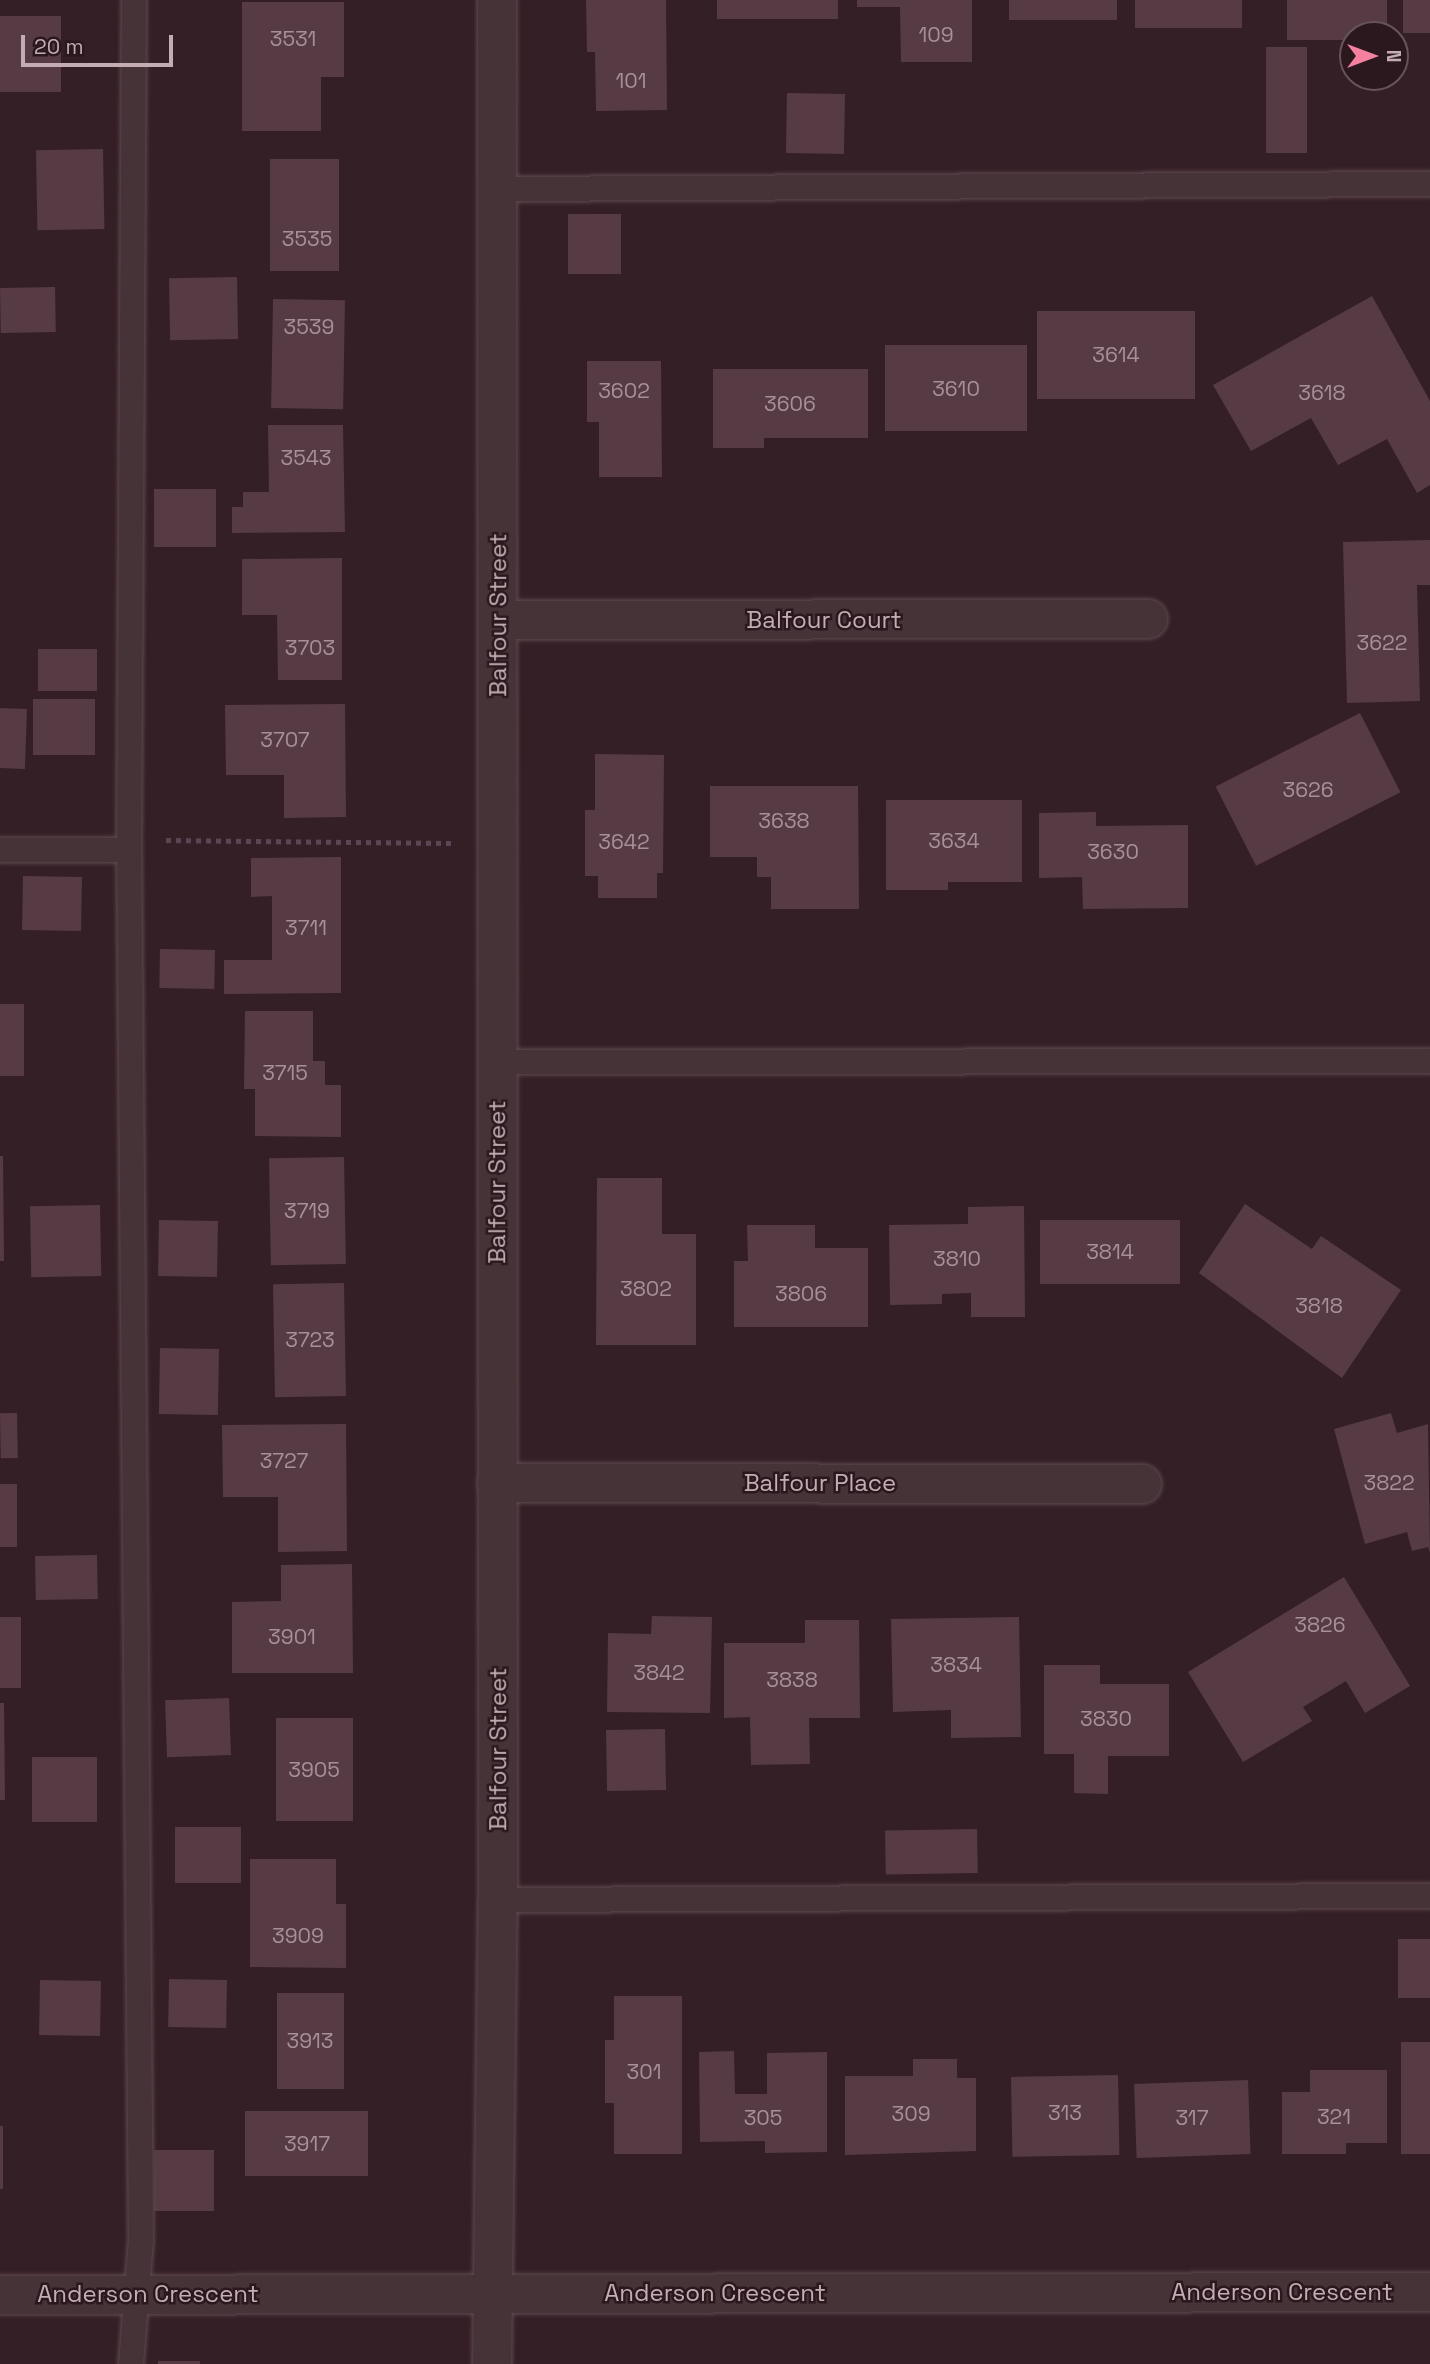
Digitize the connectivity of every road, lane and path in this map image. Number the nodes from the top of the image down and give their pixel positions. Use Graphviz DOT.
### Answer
graph roads {
  1 [pos="134,0"];
  2 [pos="497,0"];
  3 [pos="1430,184"];
  4 [pos="498,189"];
  5 [pos="1148,619"];
  6 [pos="500,621"];
  7 [pos="435,843"];
  8 [pos="0,850"];
  9 [pos="129,850"];
  10 [pos="1430,1061"];
  11 [pos="496,1062"];
  12 [pos="497,1483"];
  13 [pos="1142,1484"];
  14 [pos="1430,1896"];
  15 [pos="498,1900"];
  16 [pos="1430,2292"];
  17 [pos="135,2293"];
  18 [pos="493,2293"];
  19 [pos="0,2295"];
  20 [pos="131,2364"];
  21 [pos="492,2364"];
  1 -- 9 [label="lane"];
  2 -- 4 [label="street, Balfour Street"];
  3 -- 4 [label="lane"];
  4 -- 6 [label="street, Balfour Street"];
  5 -- 6 [label="street, Balfour Court"];
  6 -- 11 [label="street, Balfour Street"];
  7 -- 9 [label="path"];
  8 -- 9 [label="lane"];
  9 -- 17 [label="lane"];
  10 -- 11 [label="lane"];
  11 -- 12 [label="street, Balfour Street"];
  12 -- 13 [label="street, Balfour Place"];
  12 -- 15 [label="street, Balfour Street"];
  14 -- 15 [label="lane"];
  15 -- 18 [label="street, Balfour Street"];
  16 -- 18 [label="street, Anderson Crescent"];
  17 -- 18 [label="street, Anderson Crescent"];
  17 -- 19 [label="street, Anderson Crescent"];
  17 -- 20 [label="lane"];
  18 -- 21 [label="street, Balfour Street"];
}
